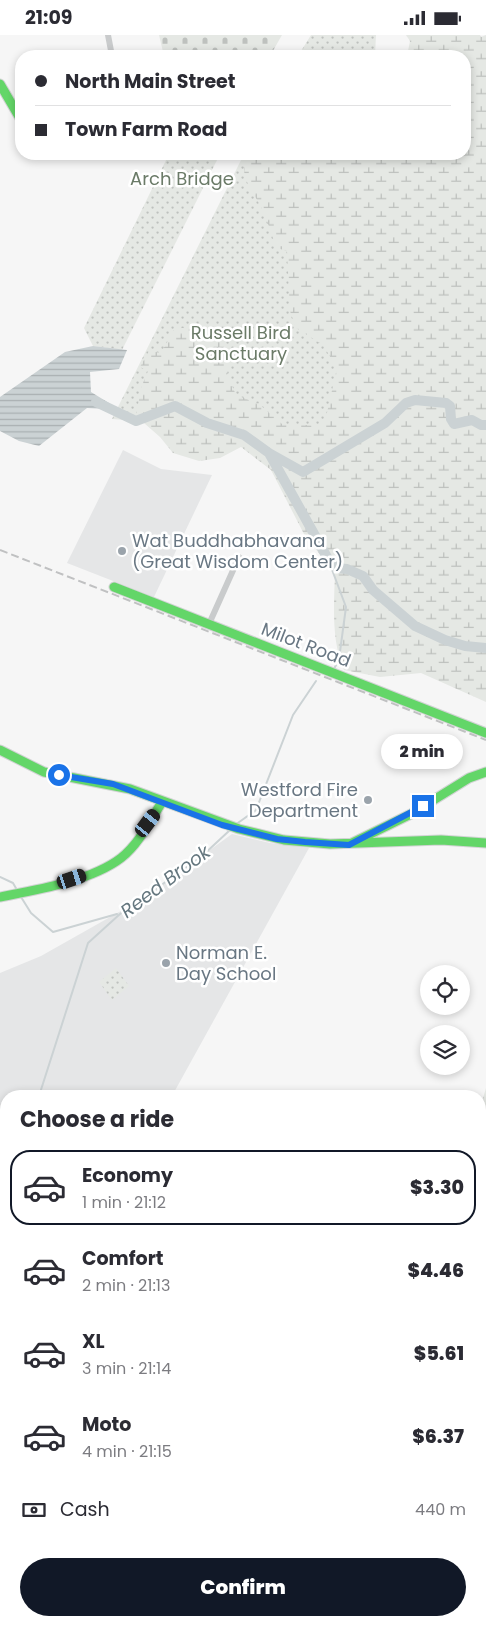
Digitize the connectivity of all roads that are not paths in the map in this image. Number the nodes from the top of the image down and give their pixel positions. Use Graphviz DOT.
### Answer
graph roads {
  1 [pos="108,35"];
  2 [pos="111,50"];
  3 [pos="0,84"];
  4 [pos="15,110"];
  5 [pos="239,557"];
  6 [pos="114,587"];
  7 [pos="209,624"];
  8 [pos="486,733"];
  9 [pos="0,750"];
  10 [pos="486,773"];
  11 [pos="162,802"];
  12 [pos="486,843"];
  13 [pos="349,845"];
  14 [pos="0,897"];
  1 -- 2 [label="street"];
  3 -- 4 [label="street"];
  5 -- 7 [label="street"];
  6 -- 7 [label="street, Milot Road"];
  7 -- 8 [label="street, Milot Road"];
  9 -- 11 [label="street"];
  10 -- 13 [label="street"];
  11 -- 13 [label="street"];
  11 -- 14 [label="street"];
  12 -- 13 [label="street"];
}
